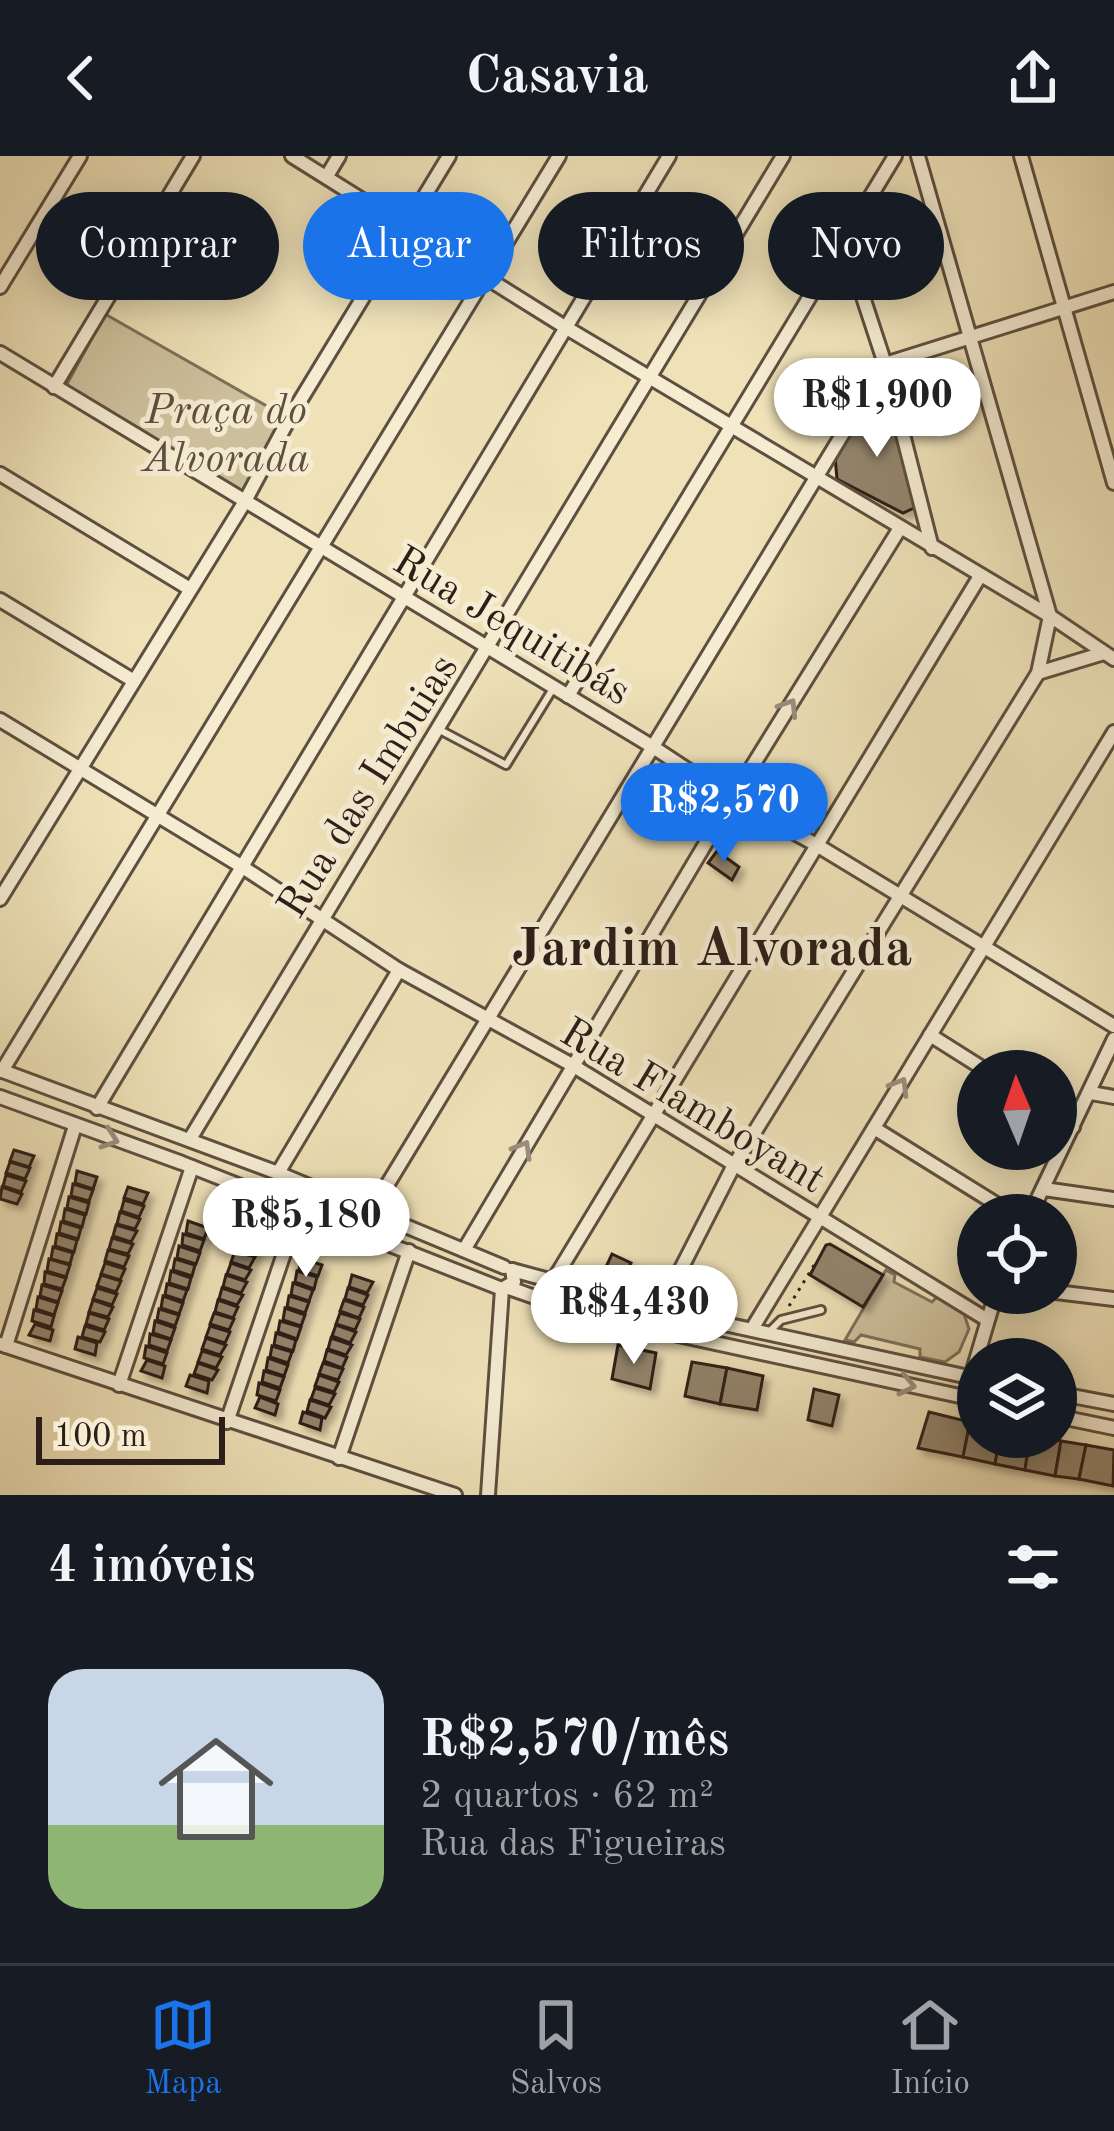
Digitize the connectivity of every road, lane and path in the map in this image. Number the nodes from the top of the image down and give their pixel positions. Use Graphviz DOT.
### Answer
graph roads {
  1 [pos="80,156"];
  2 [pos="193,156"];
  3 [pos="292,156"];
  4 [pos="339,156"];
  5 [pos="449,156"];
  6 [pos="560,156"];
  7 [pos="669,156"];
  8 [pos="783,156"];
  9 [pos="895,156"];
  10 [pos="918,156"];
  11 [pos="1021,156"];
  12 [pos="327,176"];
  13 [pos="351,192"];
  14 [pos="428,192"];
  15 [pos="874,192"];
  16 [pos="514,230"];
  17 [pos="0,287"];
  18 [pos="1114,292"];
  19 [pos="514,295"];
  20 [pos="363,300"];
  21 [pos="471,300"];
  22 [pos="809,300"];
  23 [pos="864,300"];
  24 [pos="1062,307"];
  25 [pos="565,327"];
  26 [pos="971,334"];
  27 [pos="0,352"];
  28 [pos="885,364"];
  29 [pos="650,375"];
  30 [pos="54,387"];
  31 [pos="729,427"];
  32 [pos="0,475"];
  33 [pos="814,477"];
  34 [pos="1114,483"];
  35 [pos="244,503"];
  36 [pos="900,528"];
  37 [pos="321,546"];
  38 [pos="932,548"];
  39 [pos="980,576"];
  40 [pos="190,589"];
  41 [pos="405,597"];
  42 [pos="0,600"];
  43 [pos="1050,616"];
  44 [pos="489,648"];
  45 [pos="1109,656"];
  46 [pos="1038,673"];
  47 [pos="134,681"];
  48 [pos="554,688"];
  49 [pos="568,696"];
  50 [pos="0,720"];
  51 [pos="438,729"];
  52 [pos="1114,731"];
  53 [pos="653,747"];
  54 [pos="80,769"];
  55 [pos="732,799"];
  56 [pos="156,815"];
  57 [pos="815,844"];
  58 [pos="241,866"];
  59 [pos="899,897"];
  60 [pos="0,898"];
  61 [pos="320,921"];
  62 [pos="983,946"];
  63 [pos="399,970"];
  64 [pos="487,1022"];
  65 [pos="1114,1026"];
  66 [pos="930,1035"];
  67 [pos="1114,1039"];
  68 [pos="957,1052"];
  69 [pos="572,1066"];
  70 [pos="1,1071"];
  71 [pos="1090,1094"];
  72 [pos="0,1097"];
  73 [pos="1114,1097"];
  74 [pos="97,1108"];
  75 [pos="652,1113"];
  76 [pos="1077,1119"];
  77 [pos="75,1126"];
  78 [pos="874,1128"];
  79 [pos="190,1139"];
  80 [pos="192,1167"];
  81 [pos="733,1167"];
  82 [pos="1053,1170"];
  83 [pos="278,1173"];
  84 [pos="1044,1190"];
  85 [pos="980,1194"];
  86 [pos="1042,1194"];
  87 [pos="1114,1199"];
  88 [pos="299,1208"];
  89 [pos="372,1210"];
  90 [pos="818,1217"];
  91 [pos="464,1250"];
  92 [pos="409,1251"];
  93 [pos="816,1262"];
  94 [pos="508,1269"];
  95 [pos="553,1281"];
  96 [pos="501,1287"];
  97 [pos="1077,1295"];
  98 [pos="1114,1299"];
  99 [pos="660,1310"];
  100 [pos="821,1310"];
  101 [pos="988,1314"];
  102 [pos="986,1318"];
  103 [pos="781,1320"];
  104 [pos="752,1329"];
  105 [pos="769,1333"];
  106 [pos="982,1338"];
  107 [pos="3,1345"];
  108 [pos="865,1354"];
  109 [pos="857,1373"];
  110 [pos="957,1374"];
  111 [pos="119,1384"];
  112 [pos="957,1395"];
  113 [pos="1077,1397"];
  114 [pos="1114,1404"];
  115 [pos="1077,1420"];
  116 [pos="227,1422"];
  117 [pos="1114,1428"];
  118 [pos="339,1458"];
  119 [pos="455,1495"];
  120 [pos="488,1495"];
  1 -- 17 [label="street"];
  2 -- 30 [label="street"];
  3 -- 12 [label="street"];
  4 -- 12 [label="street"];
  5 -- 14 [label="street"];
  6 -- 16 [label="street"];
  7 -- 25 [label="street"];
  8 -- 29 [label="street, Rua das Imbuias"];
  9 -- 15 [label="street"];
  10 -- 26 [label="street"];
  11 -- 24 [label="street"];
  12 -- 13 [label="street"];
  18 -- 24 [label="street"];
  19 -- 25 [label="street"];
  20 -- 35 [label="street"];
  21 -- 37 [label="street"];
  22 -- 31 [label="street"];
  23 -- 28 [label="street"];
  24 -- 26 [label="street"];
  24 -- 34 [label="street"];
  25 -- 29 [label="street"];
  25 -- 41 [label="street"];
  26 -- 28 [label="street"];
  26 -- 43 [label="street"];
  27 -- 30 [label="street, Rua Jequitibás"];
  28 -- 33 [label="street"];
  28 -- 38 [label="street"];
  29 -- 31 [label="street"];
  29 -- 44 [label="street, Rua das Imbuias"];
  30 -- 35 [label="street, Rua Jequitibás"];
  31 -- 33 [label="street"];
  31 -- 49 [label="street"];
  32 -- 40 [label="street"];
  33 -- 36 [label="street"];
  33 -- 53 [label="street"];
  35 -- 37 [label="street, Rua Jequitibás"];
  35 -- 40 [label="street"];
  36 -- 38 [label="street"];
  55 -- 36 [label="street, one-way"];
  37 -- 41 [label="street, Rua Jequitibás"];
  37 -- 56 [label="street"];
  38 -- 39 [label="street"];
  39 -- 43 [label="street"];
  39 -- 57 [label="street"];
  40 -- 47 [label="street"];
  41 -- 44 [label="street, Rua Jequitibás"];
  41 -- 58 [label="street"];
  42 -- 47 [label="street"];
  43 -- 45 [label="street"];
  43 -- 46 [label="street"];
  44 -- 48 [label="street, Rua Jequitibás"];
  44 -- 51 [label="street, Rua das Imbuias"];
  45 -- 46 [label="street"];
  46 -- 59 [label="street"];
  47 -- 54 [label="street"];
  48 -- 49 [label="street, Rua Jequitibás"];
  48 -- 51 [label="lane"];
  49 -- 53 [label="street, Rua Jequitibás"];
  50 -- 54 [label="street, Rua Flamboyant"];
  51 -- 61 [label="street, Rua das Imbuias"];
  52 -- 62 [label="street"];
  53 -- 55 [label="street, Rua Jequitibás"];
  53 -- 64 [label="street"];
  54 -- 56 [label="street, Rua Flamboyant"];
  54 -- 60 [label="street"];
  55 -- 57 [label="street, Rua Jequitibás"];
  55 -- 69 [label="street"];
  56 -- 58 [label="street, Rua Flamboyant"];
  56 -- 70 [label="street"];
  57 -- 59 [label="street, Rua Jequitibás"];
  57 -- 75 [label="street"];
  58 -- 61 [label="street, Rua Flamboyant"];
  58 -- 74 [label="street"];
  59 -- 62 [label="street, Rua Jequitibás"];
  59 -- 81 [label="street"];
  61 -- 63 [label="street, Rua Flamboyant"];
  61 -- 79 [label="street, Rua das Imbuias"];
  62 -- 65 [label="street, Rua Jequitibás"];
  62 -- 66 [label="street"];
  63 -- 64 [label="street, Rua Flamboyant"];
  63 -- 83 [label="street"];
  64 -- 69 [label="street, Rua Flamboyant"];
  64 -- 89 [label="street"];
  66 -- 68 [label="street"];
  78 -- 66 [label="street, one-way"];
  67 -- 71 [label="street"];
  69 -- 75 [label="street, Rua Flamboyant"];
  91 -- 69 [label="street, one-way"];
  70 -- 74 [label="street"];
  71 -- 73 [label="street"];
  71 -- 76 [label="street"];
  72 -- 77 [label="street"];
  74 -- 79 [label="street"];
  75 -- 81 [label="street, Rua Flamboyant"];
  75 -- 95 [label="street"];
  77 -- 80 [label="street, one-way"];
  77 -- 107 [label="street"];
  78 -- 85 [label="street"];
  78 -- 90 [label="street"];
  79 -- 83 [label="street"];
  80 -- 88 [label="street"];
  80 -- 111 [label="street"];
  81 -- 90 [label="street, Rua Flamboyant"];
  81 -- 99 [label="street"];
  82 -- 84 [label="street"];
  83 -- 89 [label="street"];
  84 -- 86 [label="street"];
  84 -- 87 [label="street"];
  88 -- 92 [label="street"];
  88 -- 116 [label="street"];
  89 -- 91 [label="street"];
  90 -- 102 [label="street, Rua Flamboyant"];
  90 -- 104 [label="street"];
  91 -- 94 [label="street"];
  92 -- 96 [label="street"];
  92 -- 118 [label="street"];
  93 -- 103 [label="path"];
  94 -- 95 [label="street"];
  94 -- 96 [label="street"];
  95 -- 99 [label="street"];
  96 -- 109 [label="street"];
  96 -- 120 [label="street"];
  97 -- 98 [label="street"];
  99 -- 104 [label="street"];
  100 -- 103 [label="lane"];
  101 -- 102 [label="street"];
  102 -- 106 [label="street"];
  103 -- 105 [label="lane"];
  104 -- 105 [label="street"];
  105 -- 108 [label="street"];
  107 -- 111 [label="street"];
  108 -- 109 [label="street"];
  108 -- 110 [label="street"];
  109 -- 112 [label="street, one-way"];
  111 -- 116 [label="street"];
  113 -- 114 [label="street"];
  115 -- 117 [label="street"];
  116 -- 118 [label="street"];
  118 -- 119 [label="street"];
}
